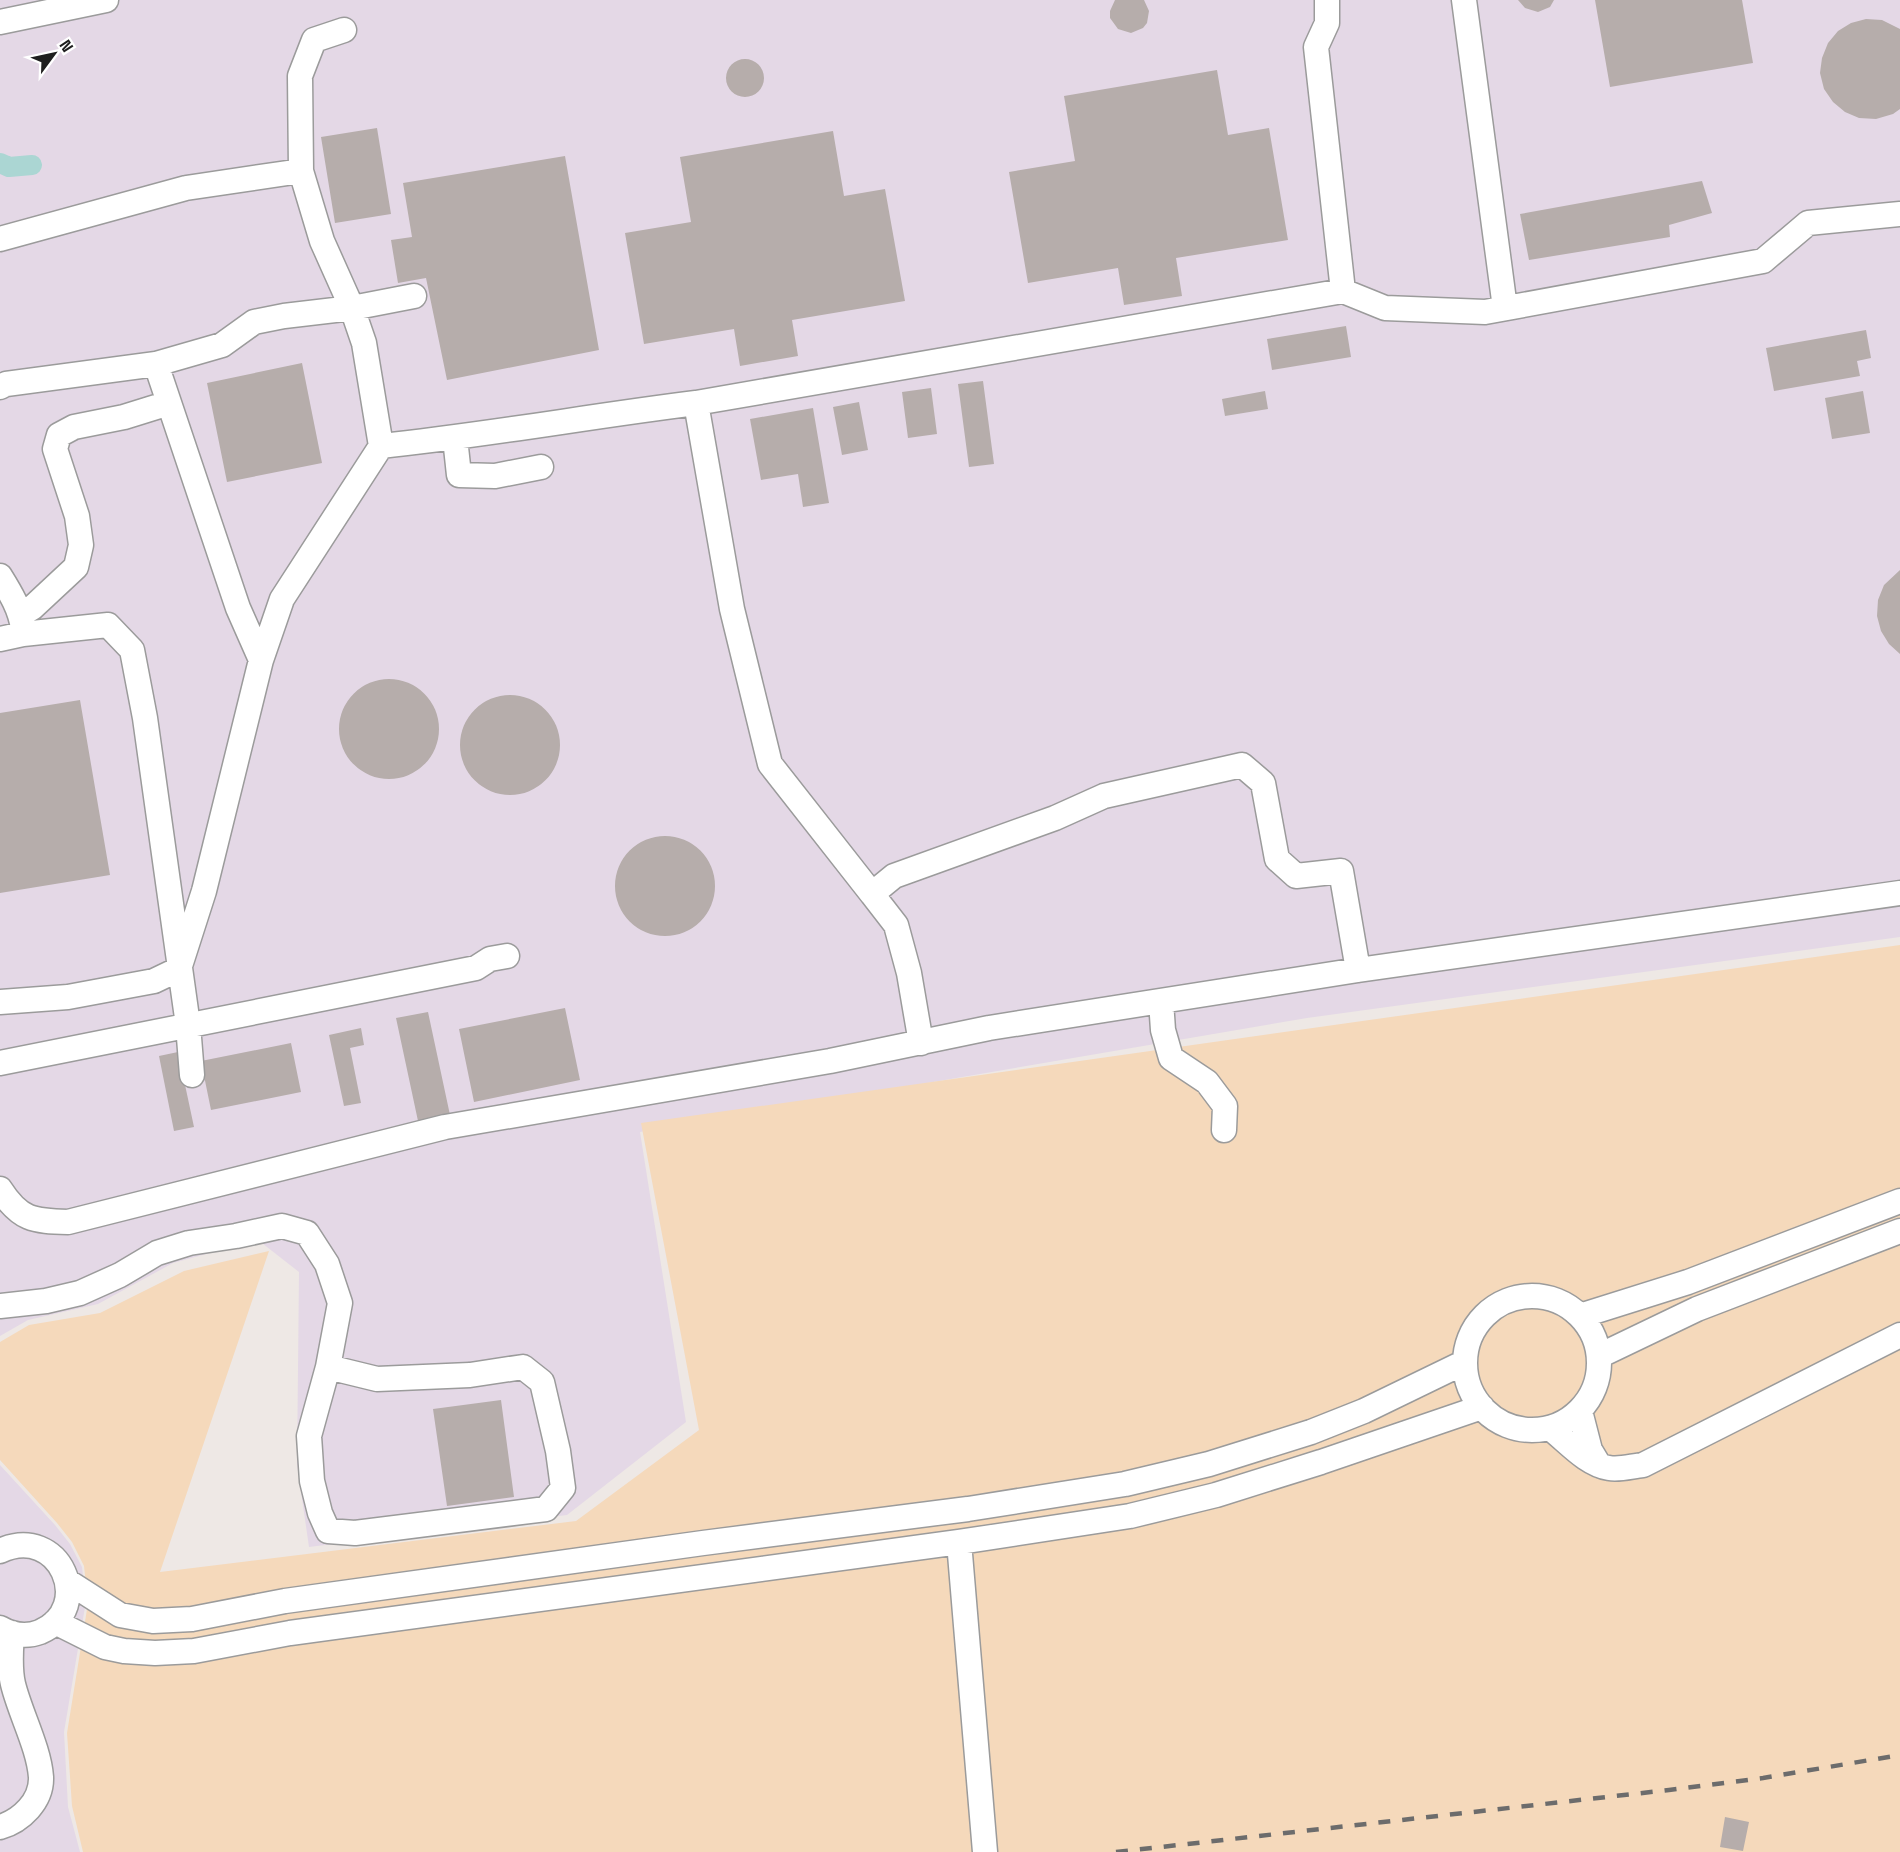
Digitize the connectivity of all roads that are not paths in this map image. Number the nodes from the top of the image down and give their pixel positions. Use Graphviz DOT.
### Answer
graph roads {
  1 [pos="106,0"];
  2 [pos="1327,0"];
  3 [pos="1464,0"];
  4 [pos="6,21"];
  5 [pos="344,30"];
  6 [pos="301,171"];
  7 [pos="1900,214"];
  8 [pos="0,239"];
  9 [pos="1343,291"];
  10 [pos="414,296"];
  11 [pos="352,308"];
  12 [pos="1505,308"];
  13 [pos="156,364"];
  14 [pos="0,387"];
  15 [pos="169,403"];
  16 [pos="696,403"];
  17 [pos="455,438"];
  18 [pos="381,446"];
  19 [pos="542,467"];
  20 [pos="0,576"];
  21 [pos="22,625"];
  22 [pos="0,639"];
  23 [pos="261,660"];
  24 [pos="1900,893"];
  25 [pos="872,894"];
  26 [pos="170,898"];
  27 [pos="200,904"];
  28 [pos="507,956"];
  29 [pos="179,969"];
  30 [pos="1358,970"];
  31 [pos="1161,1001"];
  32 [pos="0,1002"];
  33 [pos="188,1025"];
  34 [pos="921,1043"];
  35 [pos="0,1063"];
  36 [pos="192,1075"];
  37 [pos="1224,1130"];
  38 [pos="0,1189"];
  39 [pos="1900,1201"];
  40 [pos="1900,1231"];
  41 [pos="0,1306"];
  42 [pos="1580,1316"];
  43 [pos="1900,1335"];
  44 [pos="1599,1356"];
  45 [pos="1465,1362"];
  46 [pos="328,1367"];
  47 [pos="1482,1407"];
  48 [pos="1580,1411"];
  49 [pos="1550,1428"];
  50 [pos="1599,1465"];
  51 [pos="959,1542"];
  52 [pos="0,1550"];
  53 [pos="67,1581"];
  54 [pos="55,1622"];
  55 [pos="6,1631"];
  56 [pos="0,1827"];
  57 [pos="985,1852"];
  1 -- 4 [label="street"];
  2 -- 9 [label="street"];
  3 -- 12 [label="street"];
  5 -- 6 [label="street"];
  6 -- 8 [label="street"];
  6 -- 11 [label="street"];
  7 -- 12 [label="street"];
  9 -- 12 [label="street"];
  9 -- 16 [label="street"];
  10 -- 11 [label="street"];
  11 -- 13 [label="street"];
  11 -- 18 [label="street"];
  13 -- 14 [label="street"];
  13 -- 15 [label="street"];
  15 -- 21 [label="street"];
  15 -- 23 [label="street"];
  16 -- 17 [label="street"];
  16 -- 25 [label="street"];
  17 -- 18 [label="street"];
  17 -- 19 [label="street"];
  18 -- 23 [label="street"];
  20 -- 21 [label="street"];
  21 -- 22 [label="street"];
  21 -- 26 [label="street"];
  23 -- 27 [label="street"];
  24 -- 30 [label="street"];
  25 -- 30 [label="street"];
  25 -- 34 [label="street"];
  26 -- 27 [label="street"];
  26 -- 29 [label="street"];
  27 -- 29 [label="street"];
  28 -- 33 [label="street"];
  29 -- 32 [label="street"];
  29 -- 33 [label="street"];
  30 -- 31 [label="street"];
  31 -- 34 [label="street"];
  31 -- 37 [label="street"];
  33 -- 35 [label="street"];
  33 -- 36 [label="street"];
  34 -- 38 [label="street"];
  39 -- 42 [label="street"];
  40 -- 44 [label="street"];
  41 -- 46 [label="street"];
  42 -- 44 [label="street"];
  42 -- 45 [label="street"];
  43 -- 50 [label="street"];
  44 -- 48 [label="street"];
  45 -- 47 [label="street"];
  45 -- 53 [label="street"];
  46 -- 46 [label="street"];
  47 -- 49 [label="street"];
  47 -- 51 [label="street"];
  48 -- 49 [label="street"];
  48 -- 50 [label="street"];
  49 -- 50 [label="street"];
  51 -- 54 [label="street"];
  51 -- 57 [label="street"];
  52 -- 53 [label="street"];
  53 -- 54 [label="street"];
  54 -- 55 [label="street"];
  55 -- 56 [label="street"];
}
